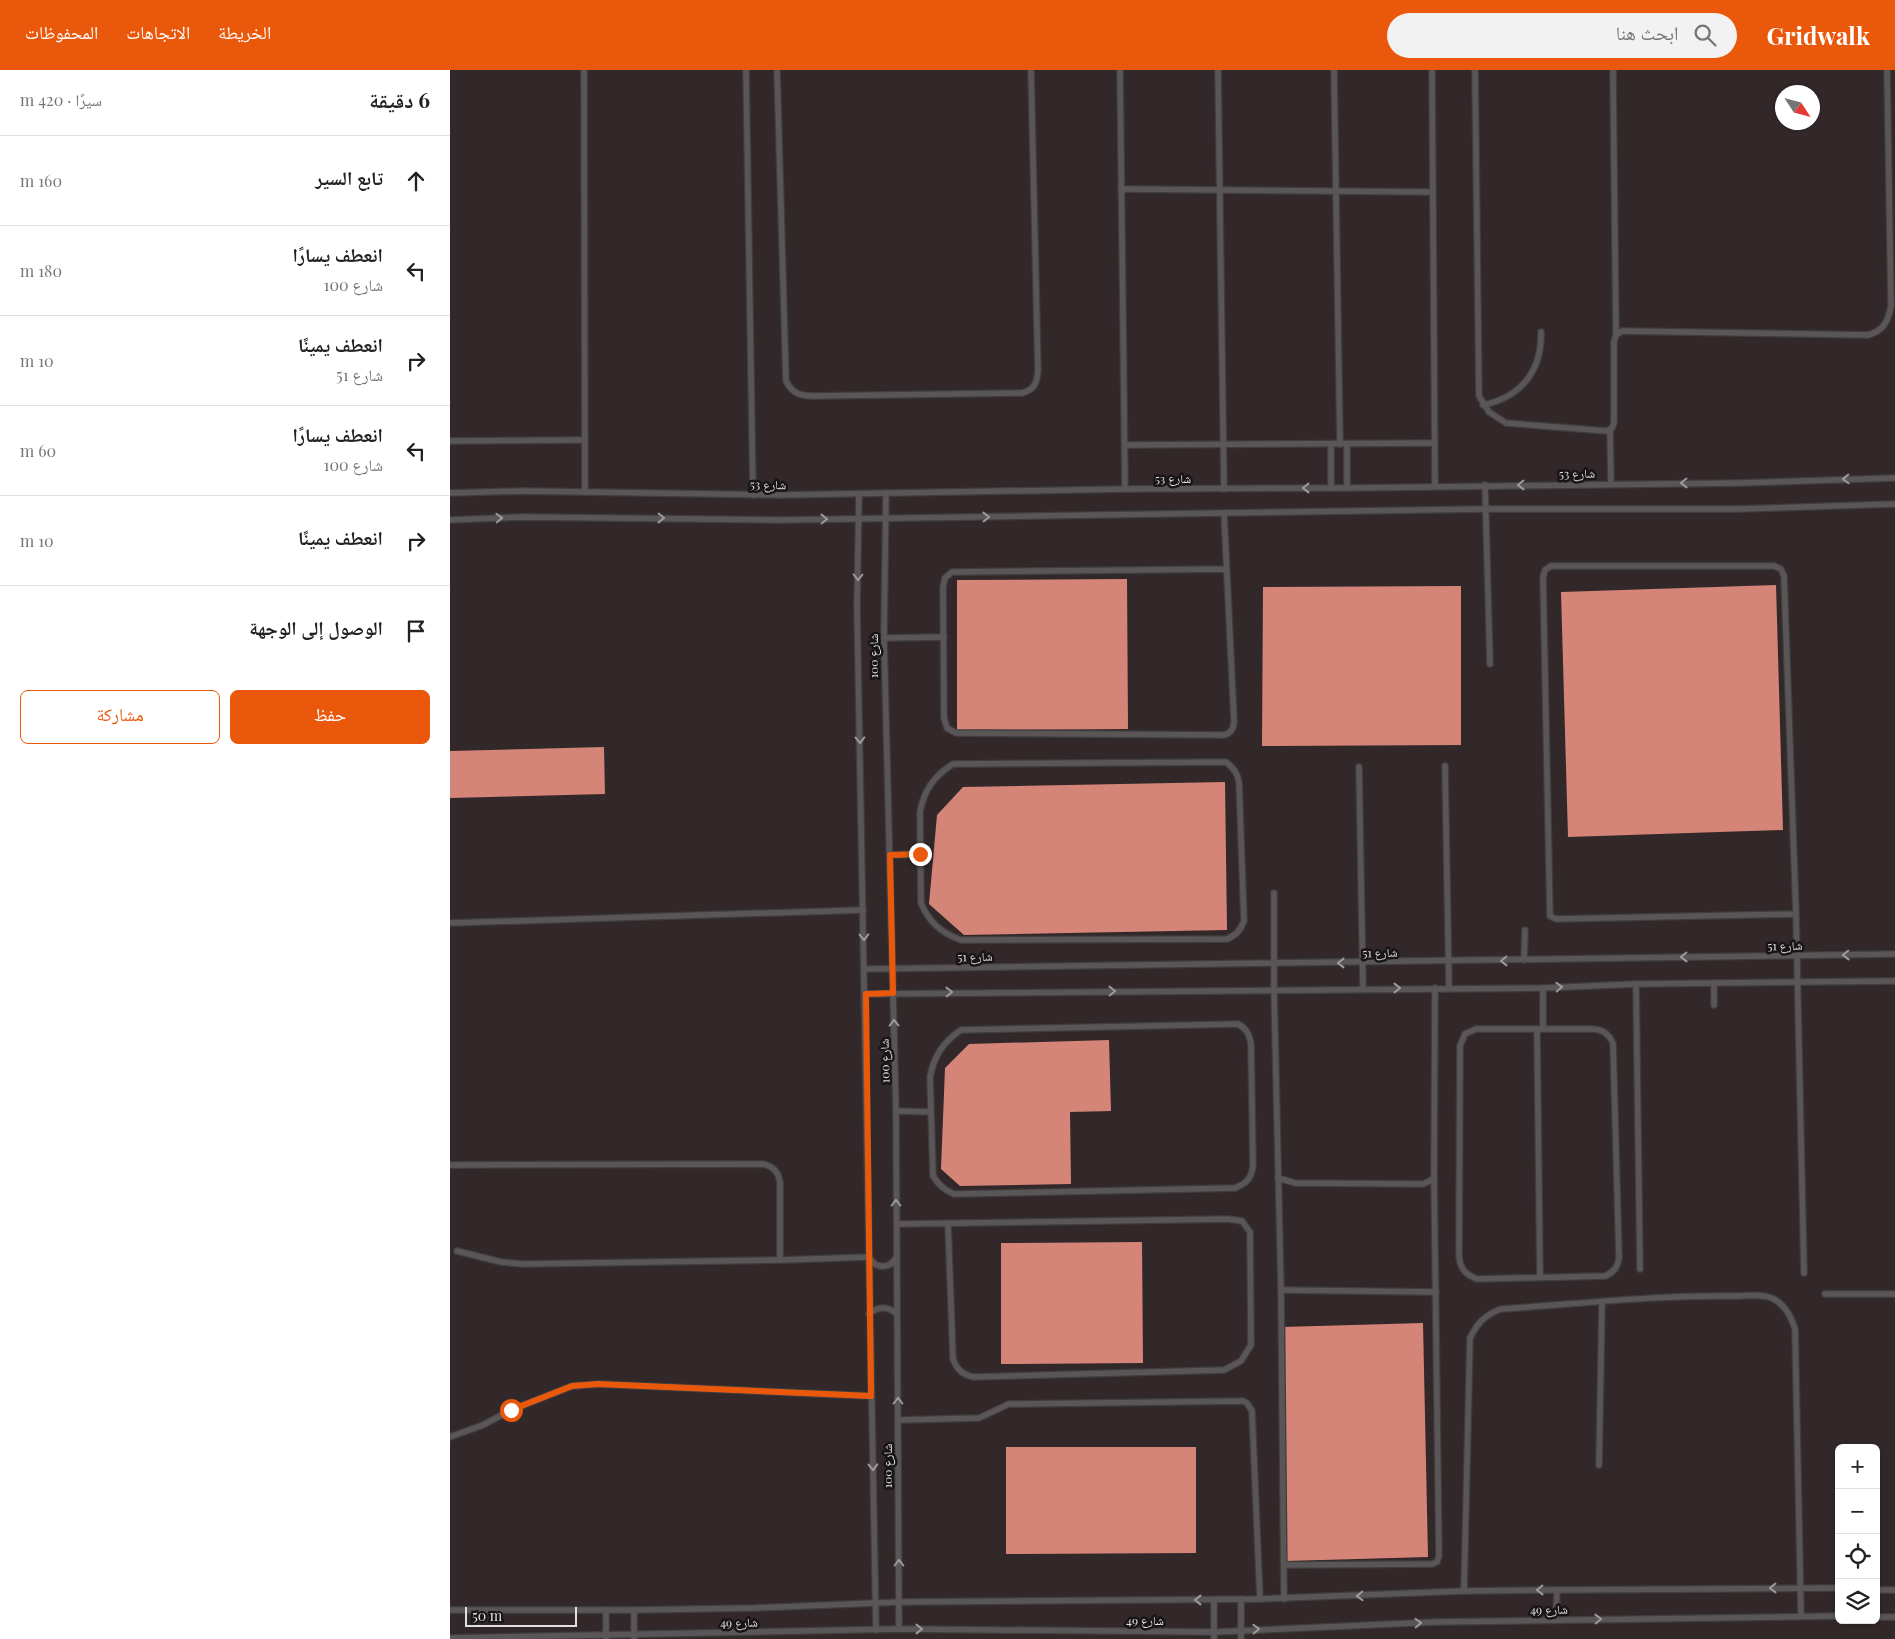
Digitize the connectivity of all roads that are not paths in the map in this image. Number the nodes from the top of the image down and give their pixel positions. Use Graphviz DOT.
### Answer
graph roads {
  1 [pos="584,70"];
  2 [pos="746,70"];
  3 [pos="777,70"];
  4 [pos="1031,70"];
  5 [pos="1120,70"];
  6 [pos="1218,70"];
  7 [pos="1334,70"];
  8 [pos="1432,70"];
  9 [pos="1476,70"];
  10 [pos="1613,70"];
  11 [pos="1887,70"];
  12 [pos="1121,189"];
  13 [pos="1220,190"];
  14 [pos="1336,191"];
  15 [pos="1433,192"];
  16 [pos="1541,332"];
  17 [pos="1616,335"];
  18 [pos="1483,405"];
  19 [pos="1610,430"];
  20 [pos="585,440"];
  21 [pos="450,441"];
  22 [pos="1435,443"];
  23 [pos="1331,444"];
  24 [pos="1343,444"];
  25 [pos="1125,445"];
  26 [pos="1224,445"];
  27 [pos="1895,478"];
  28 [pos="1611,484"];
  29 [pos="1485,485"];
  30 [pos="1435,486"];
  31 [pos="1331,488"];
  32 [pos="1347,488"];
  33 [pos="1125,489"];
  34 [pos="1224,489"];
  35 [pos="585,492"];
  36 [pos="450,493"];
  37 [pos="886,493"];
  38 [pos="859,494"];
  39 [pos="753,495"];
  40 [pos="1895,504"];
  41 [pos="1486,509"];
  42 [pos="1224,513"];
  43 [pos="859,518"];
  44 [pos="886,518"];
  45 [pos="450,520"];
  46 [pos="1227,569"];
  47 [pos="944,637"];
  48 [pos="884,638"];
  49 [pos="1490,664"];
  50 [pos="1445,766"];
  51 [pos="1359,767"];
  52 [pos="920,854"];
  53 [pos="890,855"];
  54 [pos="1274,892"];
  55 [pos="863,910"];
  56 [pos="1796,914"];
  57 [pos="450,923"];
  58 [pos="1524,930"];
  59 [pos="1895,954"];
  60 [pos="1798,955"];
  61 [pos="1524,960"];
  62 [pos="1448,962"];
  63 [pos="1274,963"];
  64 [pos="1362,963"];
  65 [pos="893,968"];
  66 [pos="865,969"];
  67 [pos="1895,981"];
  68 [pos="1798,982"];
  69 [pos="1714,983"];
  70 [pos="1636,984"];
  71 [pos="1435,988"];
  72 [pos="1448,988"];
  73 [pos="1543,988"];
  74 [pos="1363,989"];
  75 [pos="1274,990"];
  76 [pos="893,993"];
  77 [pos="866,994"];
  78 [pos="1714,1005"];
  79 [pos="1540,1029"];
  80 [pos="896,1111"];
  81 [pos="931,1112"];
  82 [pos="450,1165"];
  83 [pos="1434,1176"];
  84 [pos="1278,1178"];
  85 [pos="896,1224"];
  86 [pos="948,1224"];
  87 [pos="457,1251"];
  88 [pos="897,1256"];
  89 [pos="869,1257"];
  90 [pos="780,1260"];
  91 [pos="1640,1269"];
  92 [pos="1804,1274"];
  93 [pos="1540,1277"];
  94 [pos="1281,1290"];
  95 [pos="1436,1292"];
  96 [pos="1824,1294"];
  97 [pos="1895,1294"];
  98 [pos="1602,1302"];
  99 [pos="869,1314"];
  100 [pos="897,1314"];
  101 [pos="871,1396"];
  102 [pos="898,1420"];
  103 [pos="450,1437"];
  104 [pos="1599,1465"];
  105 [pos="1284,1565"];
  106 [pos="1801,1587"];
  107 [pos="1835,1588"];
  108 [pos="1557,1590"];
  109 [pos="1880,1590"];
  110 [pos="1895,1590"];
  111 [pos="1464,1591"];
  112 [pos="1241,1599"];
  113 [pos="1260,1599"];
  114 [pos="1284,1599"];
  115 [pos="1214,1600"];
  116 [pos="899,1602"];
  117 [pos="876,1603"];
  118 [pos="450,1610"];
  119 [pos="606,1610"];
  120 [pos="634,1610"];
  121 [pos="1801,1615"];
  122 [pos="1835,1616"];
  123 [pos="1880,1617"];
  124 [pos="1895,1617"];
  125 [pos="1556,1619"];
  126 [pos="899,1629"];
  127 [pos="876,1630"];
  128 [pos="1241,1630"];
  129 [pos="1214,1632"];
  130 [pos="634,1637"];
  131 [pos="450,1638"];
  132 [pos="606,1638"];
  133 [pos="1214,1639"];
  134 [pos="1241,1639"];
  1 -- 20 [label="lane"];
  2 -- 39 [label="lane"];
  3 -- 4 [label="lane"];
  5 -- 12 [label="lane"];
  6 -- 13 [label="lane"];
  7 -- 14 [label="lane"];
  8 -- 15 [label="lane"];
  9 -- 18 [label="lane"];
  10 -- 17 [label="lane"];
  11 -- 17 [label="lane"];
  12 -- 13 [label="lane"];
  12 -- 25 [label="lane"];
  13 -- 14 [label="lane"];
  13 -- 26 [label="lane"];
  14 -- 15 [label="lane"];
  14 -- 24 [label="lane"];
  15 -- 22 [label="lane"];
  16 -- 18 [label="lane"];
  17 -- 19 [label="lane"];
  18 -- 19 [label="lane"];
  19 -- 28 [label="lane"];
  20 -- 21 [label="lane"];
  20 -- 35 [label="lane"];
  22 -- 24 [label="lane"];
  22 -- 30 [label="lane"];
  23 -- 24 [label="lane"];
  23 -- 26 [label="lane"];
  23 -- 31 [label="lane"];
  24 -- 32 [label="lane"];
  25 -- 26 [label="lane"];
  25 -- 33 [label="lane"];
  26 -- 34 [label="lane"];
  27 -- 28 [label="lane, شارع 53, one-way"];
  28 -- 29 [label="lane, شارع 53, one-way"];
  29 -- 30 [label="lane, شارع 53"];
  29 -- 41 [label="lane"];
  30 -- 32 [label="lane, شارع 53"];
  31 -- 32 [label="lane, شارع 53"];
  31 -- 34 [label="lane, شارع 53, one-way"];
  33 -- 34 [label="lane, شارع 53"];
  33 -- 37 [label="lane, شارع 53"];
  35 -- 36 [label="lane, شارع 53"];
  35 -- 39 [label="lane, شارع 53"];
  37 -- 38 [label="lane, شارع 53"];
  37 -- 44 [label="lane, شارع 100"];
  38 -- 39 [label="lane, شارع 53"];
  38 -- 43 [label="lane, شارع 100"];
  40 -- 41 [label="lane"];
  41 -- 42 [label="lane"];
  41 -- 49 [label="lane"];
  44 -- 42 [label="lane, one-way"];
  42 -- 46 [label="lane"];
  43 -- 44 [label="lane"];
  45 -- 43 [label="lane, one-way"];
  43 -- 55 [label="lane, شارع 100, one-way"];
  44 -- 48 [label="lane, شارع 100"];
  46 -- 47 [label="lane"];
  46 -- 47 [label="lane"];
  47 -- 48 [label="lane"];
  48 -- 53 [label="lane, شارع 100"];
  50 -- 62 [label="lane"];
  51 -- 64 [label="lane"];
  52 -- 52 [label="lane"];
  52 -- 53 [label="lane"];
  53 -- 65 [label="lane, شارع 100"];
  54 -- 63 [label="lane"];
  55 -- 57 [label="lane"];
  55 -- 66 [label="lane, شارع 100, one-way"];
  56 -- 56 [label="lane"];
  56 -- 60 [label="lane"];
  58 -- 61 [label="lane"];
  59 -- 60 [label="lane, شارع 51, one-way"];
  60 -- 61 [label="lane, شارع 51, one-way"];
  60 -- 68 [label="lane"];
  61 -- 62 [label="lane, شارع 51, one-way"];
  62 -- 64 [label="lane, شارع 51"];
  62 -- 72 [label="lane"];
  64 -- 63 [label="lane, شارع 51, one-way"];
  63 -- 65 [label="lane, شارع 51"];
  63 -- 75 [label="lane"];
  64 -- 74 [label="lane"];
  65 -- 66 [label="lane, شارع 51"];
  65 -- 76 [label="lane, شارع 100"];
  66 -- 77 [label="lane, شارع 100"];
  67 -- 68 [label="lane"];
  68 -- 69 [label="lane"];
  68 -- 92 [label="lane"];
  69 -- 70 [label="lane"];
  69 -- 78 [label="lane"];
  73 -- 70 [label="lane, one-way"];
  70 -- 91 [label="lane"];
  71 -- 72 [label="lane"];
  74 -- 71 [label="lane, one-way"];
  71 -- 83 [label="lane"];
  72 -- 73 [label="lane"];
  73 -- 79 [label="lane"];
  74 -- 75 [label="lane"];
  76 -- 75 [label="lane, one-way"];
  75 -- 84 [label="lane"];
  76 -- 77 [label="lane"];
  80 -- 76 [label="lane, شارع 100, one-way"];
  77 -- 89 [label="lane, شارع 100"];
  79 -- 93 [label="lane"];
  79 -- 93 [label="lane"];
  79 -- 93 [label="lane"];
  80 -- 81 [label="lane"];
  85 -- 80 [label="lane, شارع 100, one-way"];
  81 -- 81 [label="lane"];
  82 -- 90 [label="lane"];
  83 -- 84 [label="lane"];
  83 -- 95 [label="lane"];
  84 -- 94 [label="lane"];
  85 -- 86 [label="lane"];
  85 -- 88 [label="lane, شارع 100"];
  86 -- 86 [label="lane"];
  87 -- 90 [label="lane"];
  88 -- 89 [label="lane"];
  88 -- 100 [label="lane, شارع 100"];
  89 -- 90 [label="lane"];
  89 -- 99 [label="lane, شارع 100"];
  94 -- 95 [label="lane"];
  94 -- 105 [label="lane"];
  95 -- 105 [label="lane"];
  96 -- 97 [label="lane"];
  98 -- 104 [label="lane"];
  98 -- 106 [label="lane"];
  98 -- 111 [label="lane"];
  99 -- 100 [label="lane"];
  99 -- 101 [label="lane, شارع 100"];
  102 -- 100 [label="lane, شارع 100, one-way"];
  101 -- 103 [label="lane"];
  101 -- 117 [label="lane, شارع 100, one-way"];
  102 -- 113 [label="lane"];
  116 -- 102 [label="lane, شارع 100, one-way"];
  105 -- 114 [label="lane"];
  106 -- 107 [label="lane, شارع 49"];
  106 -- 108 [label="lane, شارع 49, one-way"];
  106 -- 121 [label="lane"];
  108 -- 111 [label="lane, شارع 49, one-way"];
  108 -- 125 [label="lane"];
  109 -- 110 [label="lane"];
  111 -- 114 [label="lane, شارع 49, one-way"];
  112 -- 113 [label="lane, شارع 49"];
  112 -- 115 [label="lane, شارع 49"];
  112 -- 128 [label="lane"];
  113 -- 114 [label="lane, شارع 49"];
  115 -- 116 [label="lane, شارع 49, one-way"];
  115 -- 129 [label="lane"];
  116 -- 117 [label="lane, شارع 49"];
  116 -- 126 [label="lane, شارع 100"];
  117 -- 120 [label="lane, شارع 49"];
  117 -- 127 [label="lane, شارع 100"];
  118 -- 119 [label="lane, شارع 49"];
  119 -- 120 [label="lane, شارع 49"];
  119 -- 132 [label="lane"];
  120 -- 130 [label="lane"];
  121 -- 122 [label="lane, شارع 49"];
  125 -- 121 [label="lane, شارع 49, one-way"];
  123 -- 124 [label="lane"];
  128 -- 125 [label="lane, شارع 49, one-way"];
  126 -- 127 [label="lane, شارع 49"];
  126 -- 129 [label="lane, شارع 49, one-way"];
  127 -- 130 [label="lane, شارع 49"];
  128 -- 129 [label="lane, شارع 49"];
  128 -- 134 [label="lane"];
  129 -- 133 [label="lane"];
  130 -- 132 [label="lane, شارع 49"];
  131 -- 132 [label="lane, شارع 49"];
}
